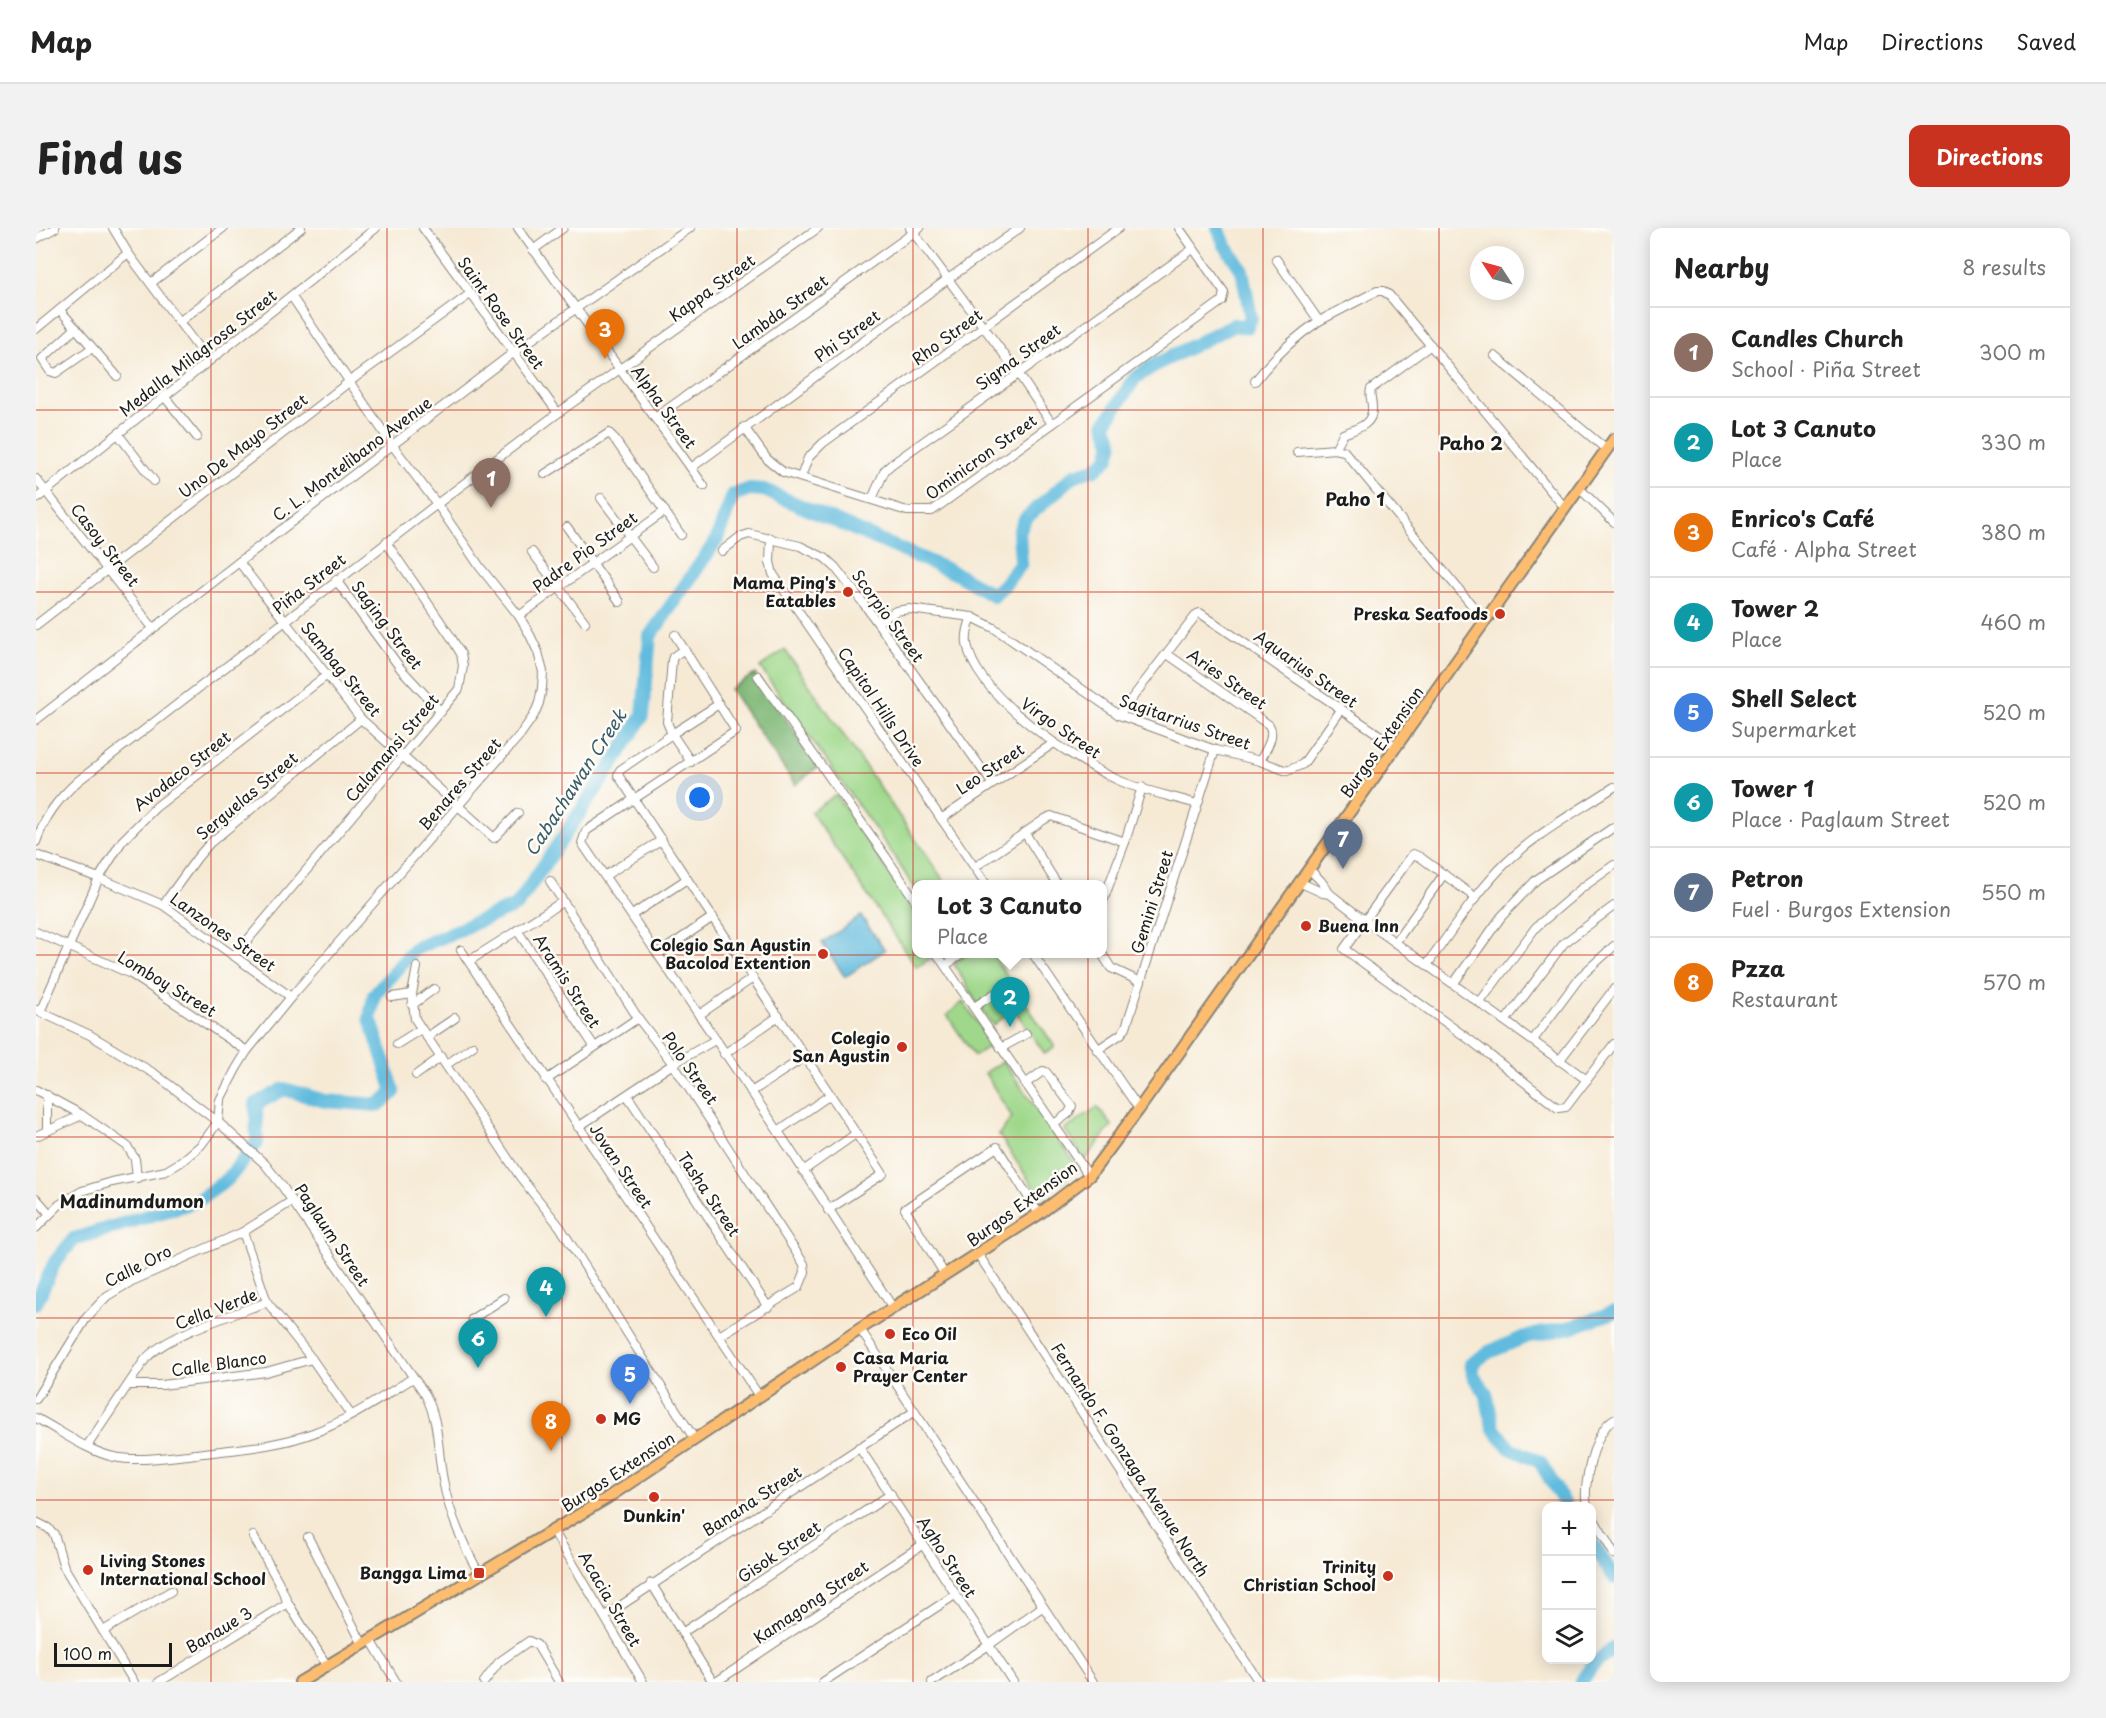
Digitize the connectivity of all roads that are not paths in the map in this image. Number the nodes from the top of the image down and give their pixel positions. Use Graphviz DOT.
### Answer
graph roads {
  1 [pos="55,228"];
  2 [pos="112,228"];
  3 [pos="223,228"];
  4 [pos="301,228"];
  5 [pos="376,228"];
  6 [pos="423,228"];
  7 [pos="518,228"];
  8 [pos="563,228"];
  9 [pos="690,228"];
  10 [pos="818,228"];
  11 [pos="1020,228"];
  12 [pos="1119,228"];
  13 [pos="1179,228"];
  14 [pos="915,230"];
  15 [pos="36,239"];
  16 [pos="1193,249"];
  17 [pos="533,250"];
  18 [pos="129,253"];
  19 [pos="1276,259"];
  20 [pos="948,279"];
  21 [pos="151,283"];
  22 [pos="470,294"];
  23 [pos="292,297"];
  24 [pos="576,309"];
  25 [pos="60,310"];
  26 [pos="1319,321"];
  27 [pos="180,322"];
  28 [pos="76,328"];
  29 [pos="983,328"];
  30 [pos="36,329"];
  31 [pos="1431,345"];
  32 [pos="92,348"];
  33 [pos="513,353"];
  34 [pos="1495,356"];
  35 [pos="208,361"];
  36 [pos="621,370"];
  37 [pos="1018,373"];
  38 [pos="117,376"];
  39 [pos="1255,381"];
  40 [pos="350,382"];
  41 [pos="164,396"];
  42 [pos="558,413"];
  43 [pos="655,418"];
  44 [pos="1052,423"];
  45 [pos="744,427"];
  46 [pos="118,434"];
  47 [pos="197,437"];
  48 [pos="1614,439"];
  49 [pos="393,446"];
  50 [pos="1335,449"];
  51 [pos="1606,450"];
  52 [pos="1297,452"];
  53 [pos="691,468"];
  54 [pos="545,474"];
  55 [pos="801,477"];
  56 [pos="36,479"];
  57 [pos="154,481"];
  58 [pos="704,486"];
  59 [pos="1579,488"];
  60 [pos="46,491"];
  61 [pos="601,498"];
  62 [pos="36,499"];
  63 [pos="872,499"];
  64 [pos="437,504"];
  65 [pos="1565,508"];
  66 [pos="665,510"];
  67 [pos="1614,522"];
  68 [pos="567,527"];
  69 [pos="681,535"];
  70 [pos="631,537"];
  71 [pos="771,538"];
  72 [pos="386,542"];
  73 [pos="722,551"];
  74 [pos="532,552"];
  75 [pos="239,562"];
  76 [pos="593,564"];
  77 [pos="653,567"];
  78 [pos="107,569"];
  79 [pos="336,580"];
  80 [pos="559,588"];
  81 [pos="620,602"];
  82 [pos="519,616"];
  83 [pos="972,617"];
  84 [pos="285,620"];
  85 [pos="1485,621"];
  86 [pos="585,622"];
  87 [pos="877,622"];
  88 [pos="36,625"];
  89 [pos="153,628"];
  90 [pos="675,635"];
  91 [pos="684,649"];
  92 [pos="1167,654"];
  93 [pos="327,675"];
  94 [pos="758,676"];
  95 [pos="719,704"];
  96 [pos="1341,710"];
  97 [pos="441,712"];
  98 [pos="1119,715"];
  99 [pos="361,719"];
  100 [pos="36,720"];
  101 [pos="672,734"];
  102 [pos="1054,743"];
  103 [pos="1397,747"];
  104 [pos="1215,750"];
  105 [pos="402,757"];
  106 [pos="692,762"];
  107 [pos="1260,762"];
  108 [pos="992,783"];
  109 [pos="1142,787"];
  110 [pos="1614,787"];
  111 [pos="634,800"];
  112 [pos="1197,804"];
  113 [pos="458,807"];
  114 [pos="518,813"];
  115 [pos="941,819"];
  116 [pos="1614,827"];
  117 [pos="1025,832"];
  118 [pos="662,840"];
  119 [pos="36,842"];
  120 [pos="1125,842"];
  121 [pos="36,855"];
  122 [pos="1614,865"];
  123 [pos="975,867"];
  124 [pos="1309,869"];
  125 [pos="1444,874"];
  126 [pos="606,875"];
  127 [pos="99,878"];
  128 [pos="687,879"];
  129 [pos="983,880"];
  130 [pos="1054,880"];
  131 [pos="550,881"];
  132 [pos="1299,882"];
  133 [pos="1107,890"];
  134 [pos="1330,894"];
  135 [pos="912,896"];
  136 [pos="1476,898"];
  137 [pos="562,902"];
  138 [pos="164,905"];
  139 [pos="1614,906"];
  140 [pos="632,915"];
  141 [pos="713,917"];
  142 [pos="1364,920"];
  143 [pos="517,930"];
  144 [pos="36,932"];
  145 [pos="1395,943"];
  146 [pos="69,945"];
  147 [pos="1614,946"];
  148 [pos="461,950"];
  149 [pos="658,954"];
  150 [pos="235,956"];
  151 [pos="940,958"];
  152 [pos="956,958"];
  153 [pos="1036,958"];
  154 [pos="1105,958"];
  155 [pos="469,961"];
  156 [pos="1427,964"];
  157 [pos="946,965"];
  158 [pos="417,967"];
  159 [pos="753,978"];
  160 [pos="1142,982"];
  161 [pos="1454,983"];
  162 [pos="1005,987"];
  163 [pos="1614,988"];
  164 [pos="434,989"];
  165 [pos="412,994"];
  166 [pos="291,997"];
  167 [pos="392,997"];
  168 [pos="1480,1002"];
  169 [pos="412,1005"];
  170 [pos="974,1007"];
  171 [pos="38,1011"];
  172 [pos="699,1015"];
  173 [pos="779,1016"];
  174 [pos="455,1018"];
  175 [pos="638,1018"];
  176 [pos="1506,1020"];
  177 [pos="421,1029"];
  178 [pos="1026,1034"];
  179 [pos="427,1037"];
  180 [pos="715,1040"];
  181 [pos="1533,1040"];
  182 [pos="398,1044"];
  183 [pos="1614,1044"];
  184 [pos="473,1046"];
  185 [pos="594,1046"];
  186 [pos="1001,1048"];
  187 [pos="1097,1050"];
  188 [pos="248,1051"];
  189 [pos="724,1054"];
  190 [pos="806,1056"];
  191 [pos="441,1057"];
  192 [pos="1559,1061"];
  193 [pos="673,1064"];
  194 [pos="446,1065"];
  195 [pos="416,1076"];
  196 [pos="546,1080"];
  197 [pos="1587,1080"];
  198 [pos="1024,1084"];
  199 [pos="36,1090"];
  200 [pos="751,1092"];
  201 [pos="47,1095"];
  202 [pos="627,1095"];
  203 [pos="830,1095"];
  204 [pos="1139,1109"];
  205 [pos="82,1115"];
  206 [pos="218,1122"];
  207 [pos="1053,1125"];
  208 [pos="578,1127"];
  209 [pos="47,1130"];
  210 [pos="778,1131"];
  211 [pos="856,1133"];
  212 [pos="36,1136"];
  213 [pos="803,1171"];
  214 [pos="1089,1176"];
  215 [pos="137,1178"];
  216 [pos="36,1198"];
  217 [pos="292,1201"];
  218 [pos="828,1210"];
  219 [pos="49,1213"];
  220 [pos="1039,1214"];
  221 [pos="36,1228"];
  222 [pos="243,1232"];
  223 [pos="978,1254"];
  224 [pos="945,1275"];
  225 [pos="504,1298"];
  226 [pos="267,1302"];
  227 [pos="768,1307"];
  228 [pos="893,1308"];
  229 [pos="472,1318"];
  230 [pos="860,1329"];
  231 [pos="719,1336"];
  232 [pos="312,1359"];
  233 [pos="413,1378"];
  234 [pos="129,1385"];
  235 [pos="759,1396"];
  236 [pos="36,1399"];
  237 [pos="915,1411"];
  238 [pos="351,1415"];
  239 [pos="36,1418"];
  240 [pos="1614,1419"];
  241 [pos="695,1440"];
  242 [pos="87,1446"];
  243 [pos="859,1447"];
  244 [pos="891,1494"];
  245 [pos="1586,1502"];
  246 [pos="36,1521"];
  247 [pos="1596,1523"];
  248 [pos="554,1530"];
  249 [pos="253,1536"];
  250 [pos="308,1536"];
  251 [pos="922,1545"];
  252 [pos="1614,1554"];
  253 [pos="480,1575"];
  254 [pos="651,1583"];
  255 [pos="171,1591"];
  256 [pos="955,1595"];
  257 [pos="288,1603"];
  258 [pos="1042,1607"];
  259 [pos="605,1616"];
  260 [pos="103,1630"];
  261 [pos="682,1633"];
  262 [pos="367,1642"];
  263 [pos="989,1645"];
  264 [pos="327,1666"];
  265 [pos="134,1682"];
  266 [pos="159,1682"];
  267 [pos="300,1682"];
  268 [pos="396,1682"];
  269 [pos="484,1682"];
  270 [pos="559,1682"];
  271 [pos="643,1682"];
  272 [pos="714,1682"];
  273 [pos="823,1682"];
  274 [pos="933,1682"];
  275 [pos="1013,1682"];
  276 [pos="1093,1682"];
  277 [pos="1259,1682"];
  1 -- 15 [label="street"];
  2 -- 18 [label="street"];
  3 -- 21 [label="street"];
  4 -- 27 [label="street"];
  5 -- 23 [label="street, Medalla Milagrosa Street"];
  6 -- 22 [label="street, Saint Rose Street"];
  7 -- 17 [label="street, Alpha Street"];
  8 -- 17 [label="street"];
  9 -- 24 [label="street, C. L. Montelibano Avenue"];
  10 -- 36 [label="street, Kappa Street"];
  11 -- 20 [label="street, Phi Street"];
  12 -- 29 [label="street, Rho Street"];
  13 -- 16 [label="street"];
  14 -- 20 [label="street"];
  14 -- 43 [label="street, Lambda Street"];
  16 -- 37 [label="street, Sigma Street"];
  16 -- 44 [label="street, Ominicron Street"];
  17 -- 24 [label="street, Alpha Street"];
  18 -- 21 [label="street"];
  18 -- 25 [label="street"];
  19 -- 26 [label="street"];
  20 -- 29 [label="street"];
  20 -- 45 [label="street, Phi Street"];
  21 -- 27 [label="street"];
  22 -- 33 [label="street, Saint Rose Street"];
  22 -- 40 [label="street, Uno De Mayo Street"];
  23 -- 35 [label="street, Medalla Milagrosa Street"];
  23 -- 40 [label="street, Benares Street"];
  24 -- 33 [label="street, C. L. Montelibano Avenue"];
  24 -- 36 [label="street, Alpha Street"];
  25 -- 28 [label="street"];
  25 -- 30 [label="street"];
  26 -- 31 [label="street"];
  26 -- 39 [label="street"];
  27 -- 35 [label="street"];
  28 -- 32 [label="street"];
  28 -- 32 [label="street"];
  29 -- 37 [label="street"];
  29 -- 55 [label="street, Rho Street"];
  31 -- 50 [label="street"];
  31 -- 65 [label="street"];
  32 -- 38 [label="street"];
  33 -- 42 [label="street, Saint Rose Street"];
  33 -- 49 [label="street, C. L. Montelibano Avenue"];
  34 -- 51 [label="street"];
  35 -- 41 [label="street, Medalla Milagrosa Street"];
  36 -- 42 [label="street, Piña Street"];
  36 -- 43 [label="street, Alpha Street"];
  37 -- 44 [label="street"];
  37 -- 63 [label="street, Sigma Street"];
  40 -- 49 [label="street, Benares Street"];
  40 -- 78 [label="street, Uno De Mayo Street"];
  41 -- 46 [label="street, Medalla Milagrosa Street"];
  41 -- 47 [label="street"];
  42 -- 64 [label="street, Piña Street"];
  43 -- 53 [label="street, Alpha Street"];
  44 -- 63 [label="street, Ominicron Street"];
  45 -- 53 [label="street, Phi Street"];
  45 -- 55 [label="street, Ominicron Street"];
  46 -- 57 [label="street"];
  46 -- 60 [label="street, Medalla Milagrosa Street"];
  48 -- 51 [label="main road, Burgos Extension"];
  49 -- 64 [label="street, Benares Street"];
  49 -- 75 [label="street, C. L. Montelibano Avenue"];
  50 -- 52 [label="street"];
  50 -- 85 [label="street"];
  51 -- 59 [label="main road, Burgos Extension"];
  53 -- 58 [label="street, Alpha Street"];
  54 -- 66 [label="street"];
  55 -- 63 [label="street, Ominicron Street"];
  56 -- 60 [label="street, Casoy Street"];
  59 -- 65 [label="main road, Burgos Extension"];
  59 -- 67 [label="street"];
  60 -- 62 [label="street, Medalla Milagrosa Street"];
  60 -- 78 [label="street, Casoy Street"];
  61 -- 70 [label="street"];
  64 -- 72 [label="street, Piña Street"];
  64 -- 82 [label="street, Benares Street"];
  65 -- 85 [label="main road, Burgos Extension"];
  66 -- 69 [label="street"];
  66 -- 70 [label="street, Padre Pio Street"];
  68 -- 76 [label="street"];
  70 -- 76 [label="street, Padre Pio Street"];
  70 -- 77 [label="street"];
  71 -- 73 [label="street, Scorpio Street"];
  71 -- 87 [label="street, Scorpio Street"];
  71 -- 115 [label="street, Capitol Hills Drive"];
  72 -- 79 [label="street, Piña Street"];
  72 -- 97 [label="street, Calamansi Street"];
  74 -- 80 [label="street"];
  75 -- 84 [label="street, Sambag Street"];
  75 -- 89 [label="street, C. L. Montelibano Avenue"];
  76 -- 80 [label="street, Padre Pio Street"];
  76 -- 81 [label="street"];
  78 -- 88 [label="street, Uno De Mayo Street"];
  78 -- 89 [label="street, Casoy Street"];
  79 -- 84 [label="street, Piña Street"];
  79 -- 97 [label="street, Saging Street"];
  80 -- 82 [label="street, Padre Pio Street"];
  80 -- 86 [label="street"];
  82 -- 113 [label="street, Benares Street"];
  83 -- 87 [label="street, Sagitarrius Street"];
  83 -- 98 [label="street, Sagitarrius Street"];
  83 -- 102 [label="street, Virgo Street"];
  84 -- 93 [label="street, Sambag Street"];
  84 -- 119 [label="street, Piña Street"];
  85 -- 103 [label="main road, Burgos Extension"];
  87 -- 108 [label="street, Scorpio Street"];
  89 -- 100 [label="street, C. L. Montelibano Avenue"];
  90 -- 91 [label="street"];
  91 -- 95 [label="street"];
  91 -- 101 [label="street"];
  92 -- 96 [label="street, Aquarius Street"];
  92 -- 98 [label="street"];
  92 -- 107 [label="street, Aries Street"];
  93 -- 99 [label="street, Sambag Street"];
  93 -- 127 [label="street, Avodaco Street"];
  94 -- 135 [label="street"];
  95 -- 101 [label="street"];
  95 -- 106 [label="street"];
  96 -- 103 [label="street, Aquarius Street"];
  96 -- 107 [label="street, Sagitarrius Street"];
  97 -- 105 [label="street, Calamansi Street"];
  98 -- 104 [label="street, Sagitarrius Street"];
  99 -- 105 [label="street, Sambag Street"];
  99 -- 138 [label="street, Serguelas Street"];
  101 -- 106 [label="street"];
  101 -- 111 [label="street"];
  102 -- 108 [label="street, Leo Street"];
  102 -- 109 [label="street, Virgo Street"];
  103 -- 124 [label="main road, Burgos Extension"];
  104 -- 107 [label="street, Sagitarrius Street"];
  104 -- 112 [label="street, Gemini Street"];
  105 -- 113 [label="street, Sambag Street"];
  105 -- 150 [label="street, Calamansi Street"];
  106 -- 111 [label="street"];
  108 -- 115 [label="street, Leo Street"];
  109 -- 112 [label="street, Virgo Street"];
  109 -- 120 [label="street"];
  110 -- 136 [label="street"];
  111 -- 118 [label="street"];
  111 -- 126 [label="street"];
  112 -- 160 [label="street, Gemini Street"];
  113 -- 114 [label="street, Sambag Street"];
  113 -- 166 [label="street, Benares Street"];
  115 -- 123 [label="street, Capitol Hills Drive"];
  116 -- 161 [label="street"];
  117 -- 120 [label="street"];
  117 -- 123 [label="street"];
  117 -- 130 [label="street"];
  118 -- 126 [label="street"];
  118 -- 128 [label="street"];
  120 -- 133 [label="street"];
  121 -- 127 [label="street, Lanzones Street"];
  122 -- 168 [label="street"];
  123 -- 129 [label="street, Capitol Hills Drive"];
  124 -- 132 [label="main road, Burgos Extension"];
  124 -- 134 [label="street"];
  125 -- 136 [label="street"];
  125 -- 142 [label="street"];
  125 -- 145 [label="street"];
  126 -- 140 [label="street"];
  127 -- 138 [label="street, Lanzones Street"];
  127 -- 146 [label="street, Avodaco Street"];
  128 -- 140 [label="street"];
  128 -- 141 [label="street"];
  131 -- 137 [label="street, Polo Street"];
  132 -- 134 [label="street"];
  132 -- 204 [label="main road, Burgos Extension"];
  134 -- 142 [label="street"];
  136 -- 156 [label="street"];
  137 -- 143 [label="street"];
  137 -- 175 [label="street, Polo Street"];
  138 -- 150 [label="street, Lanzones Street"];
  139 -- 176 [label="street"];
  140 -- 149 [label="street"];
  141 -- 149 [label="street"];
  141 -- 159 [label="street"];
  142 -- 145 [label="street"];
  142 -- 197 [label="street"];
  143 -- 155 [label="street"];
  143 -- 185 [label="street, Aramis Street"];
  144 -- 146 [label="street, Lomboy Street"];
  145 -- 156 [label="street"];
  146 -- 171 [label="street, Avodaco Street"];
  146 -- 188 [label="street, Lomboy Street"];
  147 -- 181 [label="street"];
  148 -- 155 [label="street, Jovan Street"];
  149 -- 172 [label="street"];
  150 -- 166 [label="street, Lanzones Street"];
  151 -- 157 [label="street"];
  152 -- 157 [label="street"];
  153 -- 187 [label="street"];
  154 -- 160 [label="street"];
  155 -- 196 [label="street, Jovan Street"];
  156 -- 161 [label="street"];
  157 -- 170 [label="street"];
  158 -- 165 [label="street"];
  159 -- 172 [label="street"];
  159 -- 173 [label="street"];
  160 -- 187 [label="street, Gemini Street"];
  161 -- 168 [label="street"];
  162 -- 170 [label="street"];
  163 -- 192 [label="street"];
  164 -- 169 [label="street"];
  165 -- 167 [label="street"];
  165 -- 169 [label="street"];
  166 -- 188 [label="street, Benares Street"];
  168 -- 176 [label="street"];
  169 -- 177 [label="street"];
  170 -- 186 [label="street"];
  171 -- 206 [label="street, Paglaum Street"];
  172 -- 180 [label="street"];
  173 -- 189 [label="street"];
  173 -- 190 [label="street"];
  174 -- 179 [label="street"];
  175 -- 185 [label="street"];
  175 -- 193 [label="street, Polo Street"];
  176 -- 181 [label="street"];
  177 -- 179 [label="street"];
  177 -- 182 [label="street"];
  178 -- 186 [label="street"];
  179 -- 191 [label="street"];
  180 -- 189 [label="street"];
  180 -- 193 [label="street"];
  181 -- 192 [label="street"];
  183 -- 197 [label="street"];
  184 -- 194 [label="street"];
  185 -- 196 [label="street"];
  186 -- 198 [label="street"];
  187 -- 204 [label="street"];
  188 -- 206 [label="street, Benares Street"];
  189 -- 200 [label="street"];
  190 -- 200 [label="street"];
  190 -- 203 [label="street"];
  191 -- 194 [label="street"];
  191 -- 195 [label="street"];
  192 -- 197 [label="street"];
  193 -- 202 [label="street"];
  193 -- 227 [label="street, Polo Street"];
  194 -- 241 [label="street"];
  196 -- 208 [label="street, Jovan Street"];
  198 -- 207 [label="street"];
  198 -- 207 [label="street"];
  199 -- 201 [label="street"];
  200 -- 210 [label="street"];
  201 -- 205 [label="street"];
  201 -- 209 [label="street"];
  202 -- 208 [label="street"];
  202 -- 227 [label="street, Tasha Street"];
  203 -- 210 [label="street"];
  203 -- 211 [label="street"];
  204 -- 214 [label="main road, Burgos Extension"];
  205 -- 209 [label="street"];
  205 -- 215 [label="street"];
  206 -- 215 [label="street"];
  206 -- 217 [label="street, Paglaum Street"];
  207 -- 214 [label="street"];
  208 -- 231 [label="street, Jovan Street"];
  209 -- 212 [label="street"];
  210 -- 213 [label="street"];
  211 -- 213 [label="street"];
  211 -- 218 [label="street"];
  213 -- 218 [label="street"];
  214 -- 220 [label="main road, Burgos Extension"];
  215 -- 219 [label="street"];
  216 -- 219 [label="street"];
  217 -- 222 [label="street, Calle Oro"];
  217 -- 233 [label="street, Paglaum Street"];
  218 -- 228 [label="street"];
  219 -- 221 [label="street"];
  220 -- 223 [label="main road, Burgos Extension"];
  220 -- 224 [label="street"];
  222 -- 226 [label="street"];
  222 -- 236 [label="street, Calle Oro"];
  223 -- 224 [label="main road, Burgos Extension"];
  223 -- 277 [label="street, Fernando F. Gonzaga Avenue North"];
  224 -- 228 [label="main road, Burgos Extension"];
  225 -- 229 [label="street"];
  226 -- 232 [label="street, Cella Verde"];
  226 -- 234 [label="street, Cella Verde"];
  227 -- 231 [label="street"];
  228 -- 230 [label="main road, Burgos Extension"];
  230 -- 235 [label="main road, Burgos Extension"];
  230 -- 237 [label="street"];
  231 -- 235 [label="street, Jovan Street"];
  232 -- 234 [label="street, Calle Blanco"];
  232 -- 238 [label="street, Cella Verde"];
  233 -- 238 [label="street"];
  233 -- 253 [label="street, Paglaum Street"];
  234 -- 242 [label="street, Cella Verde"];
  235 -- 241 [label="main road, Burgos Extension"];
  237 -- 243 [label="street, Banana Street"];
  237 -- 258 [label="street"];
  238 -- 242 [label="street"];
  239 -- 242 [label="street"];
  240 -- 245 [label="street"];
  241 -- 248 [label="main road, Burgos Extension"];
  243 -- 244 [label="street, Agho Street"];
  243 -- 254 [label="street, Banana Street"];
  244 -- 251 [label="street, Agho Street"];
  244 -- 261 [label="street, Gisok Street"];
  246 -- 260 [label="street"];
  247 -- 252 [label="street"];
  248 -- 253 [label="main road, Burgos Extension"];
  248 -- 259 [label="street, Acacia Street"];
  249 -- 257 [label="street"];
  250 -- 262 [label="street"];
  251 -- 256 [label="street, Agho Street"];
  251 -- 272 [label="street, Kamagong Street"];
  253 -- 262 [label="main road, Burgos Extension"];
  254 -- 259 [label="street, Banana Street"];
  254 -- 261 [label="street"];
  255 -- 260 [label="street"];
  256 -- 263 [label="street, Agho Street"];
  256 -- 273 [label="street"];
  257 -- 264 [label="street"];
  257 -- 266 [label="street, Banaue 3"];
  258 -- 263 [label="street"];
  258 -- 276 [label="street"];
  259 -- 271 [label="street, Acacia Street"];
  260 -- 265 [label="street"];
  261 -- 272 [label="street"];
  262 -- 264 [label="main road, Burgos Extension"];
  262 -- 268 [label="street"];
  263 -- 274 [label="street"];
  263 -- 275 [label="street, Agho Street"];
  264 -- 267 [label="main road, Burgos Extension"];
  269 -- 270 [label="street"];
}
